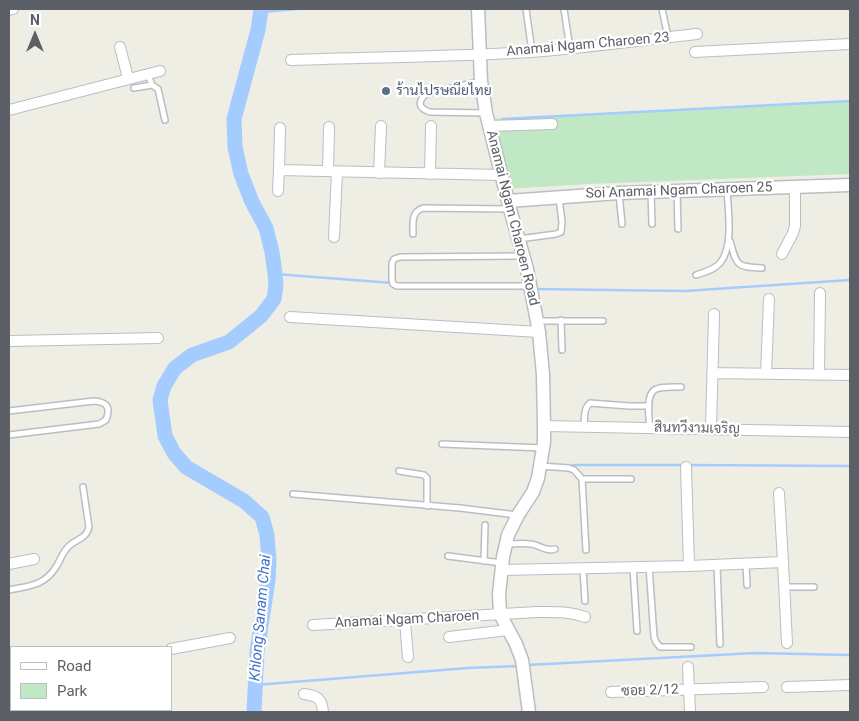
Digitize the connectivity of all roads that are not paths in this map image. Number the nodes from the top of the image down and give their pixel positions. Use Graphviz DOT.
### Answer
graph roads {
  1 [pos="13,9"];
  2 [pos="478,9"];
  3 [pos="526,9"];
  4 [pos="564,9"];
  5 [pos="662,9"];
  6 [pos="9,10"];
  7 [pos="697,34"];
  8 [pos="668,38"];
  9 [pos="850,44"];
  10 [pos="120,46"];
  11 [pos="570,49"];
  12 [pos="532,52"];
  13 [pos="695,52"];
  14 [pos="480,55"];
  15 [pos="291,60"];
  16 [pos="160,71"];
  17 [pos="148,74"];
  18 [pos="128,78"];
  19 [pos="481,81"];
  20 [pos="152,85"];
  21 [pos="134,88"];
  22 [pos="9,110"];
  23 [pos="165,120"];
  24 [pos="488,120"];
  25 [pos="552,124"];
  26 [pos="381,126"];
  27 [pos="431,126"];
  28 [pos="329,127"];
  29 [pos="280,128"];
  30 [pos="279,170"];
  31 [pos="332,172"];
  32 [pos="379,172"];
  33 [pos="430,174"];
  34 [pos="501,175"];
  35 [pos="850,185"];
  36 [pos="795,187"];
  37 [pos="727,189"];
  38 [pos="278,191"];
  39 [pos="677,191"];
  40 [pos="651,192"];
  41 [pos="619,193"];
  42 [pos="558,197"];
  43 [pos="509,205"];
  44 [pos="622,224"];
  45 [pos="652,224"];
  46 [pos="678,229"];
  47 [pos="413,234"];
  48 [pos="729,236"];
  49 [pos="334,237"];
  50 [pos="519,239"];
  51 [pos="782,254"];
  52 [pos="524,256"];
  53 [pos="762,268"];
  54 [pos="696,276"];
  55 [pos="531,286"];
  56 [pos="820,293"];
  57 [pos="769,299"];
  58 [pos="714,314"];
  59 [pos="290,317"];
  60 [pos="561,320"];
  61 [pos="603,321"];
  62 [pos="538,326"];
  63 [pos="158,338"];
  64 [pos="9,341"];
  65 [pos="562,350"];
  66 [pos="712,373"];
  67 [pos="766,374"];
  68 [pos="819,375"];
  69 [pos="850,375"];
  70 [pos="681,387"];
  71 [pos="649,406"];
  72 [pos="9,411"];
  73 [pos="544,426"];
  74 [pos="584,427"];
  75 [pos="650,428"];
  76 [pos="711,429"];
  77 [pos="850,432"];
  78 [pos="9,435"];
  79 [pos="442,444"];
  80 [pos="543,448"];
  81 [pos="540,466"];
  82 [pos="686,468"];
  83 [pos="399,472"];
  84 [pos="582,479"];
  85 [pos="631,479"];
  86 [pos="83,487"];
  87 [pos="779,493"];
  88 [pos="294,494"];
  89 [pos="427,506"];
  90 [pos="518,515"];
  91 [pos="485,525"];
  92 [pos="506,544"];
  93 [pos="555,549"];
  94 [pos="586,550"];
  95 [pos="448,556"];
  96 [pos="34,559"];
  97 [pos="484,561"];
  98 [pos="783,562"];
  99 [pos="9,564"];
  100 [pos="746,564"];
  101 [pos="717,565"];
  102 [pos="502,566"];
  103 [pos="649,566"];
  104 [pos="689,566"];
  105 [pos="633,567"];
  106 [pos="583,568"];
  107 [pos="747,585"];
  108 [pos="784,587"];
  109 [pos="814,587"];
  110 [pos="9,590"];
  111 [pos="585,601"];
  112 [pos="500,614"];
  113 [pos="585,617"];
  114 [pos="405,620"];
  115 [pos="313,625"];
  116 [pos="508,630"];
  117 [pos="637,631"];
  118 [pos="449,637"];
  119 [pos="230,638"];
  120 [pos="788,643"];
  121 [pos="720,644"];
  122 [pos="691,647"];
  123 [pos="172,649"];
  124 [pos="408,657"];
  125 [pos="688,667"];
  126 [pos="850,685"];
  127 [pos="763,686"];
  128 [pos="787,688"];
  129 [pos="689,689"];
  130 [pos="612,692"];
  131 [pos="304,694"];
  132 [pos="323,712"];
  133 [pos="529,712"];
  134 [pos="690,712"];
  1 -- 6 [label="street"];
  2 -- 14 [label="street, Anamai Ngam Charoen Road"];
  3 -- 12 [label="lane"];
  4 -- 11 [label="lane"];
  5 -- 8 [label="lane"];
  7 -- 8 [label="street, Anamai Ngam Charoen 23"];
  8 -- 11 [label="street, Anamai Ngam Charoen 23"];
  9 -- 13 [label="street"];
  10 -- 18 [label="street"];
  11 -- 12 [label="street, Anamai Ngam Charoen 23"];
  12 -- 14 [label="street, Anamai Ngam Charoen 23"];
  14 -- 15 [label="street, Anamai Ngam Charoen 23"];
  14 -- 19 [label="street, Anamai Ngam Charoen Road"];
  16 -- 17 [label="street"];
  17 -- 18 [label="street"];
  17 -- 20 [label="lane"];
  18 -- 22 [label="street"];
  19 -- 24 [label="street, Anamai Ngam Charoen Road"];
  19 -- 24 [label="lane"];
  20 -- 21 [label="lane"];
  20 -- 23 [label="lane"];
  24 -- 25 [label="street"];
  24 -- 34 [label="street, Anamai Ngam Charoen Road"];
  26 -- 32 [label="street"];
  27 -- 33 [label="street"];
  28 -- 31 [label="street"];
  29 -- 30 [label="street"];
  30 -- 31 [label="street"];
  30 -- 38 [label="street"];
  31 -- 32 [label="street"];
  31 -- 49 [label="street"];
  32 -- 33 [label="street"];
  33 -- 34 [label="street"];
  34 -- 43 [label="street, Anamai Ngam Charoen Road"];
  35 -- 36 [label="street, Soi Anamai Ngam Charoen 25"];
  36 -- 37 [label="street, Soi Anamai Ngam Charoen 25"];
  36 -- 51 [label="street"];
  37 -- 39 [label="street, Soi Anamai Ngam Charoen 25"];
  37 -- 48 [label="lane"];
  39 -- 40 [label="street, Soi Anamai Ngam Charoen 25"];
  39 -- 46 [label="lane"];
  40 -- 41 [label="street, Soi Anamai Ngam Charoen 25"];
  40 -- 45 [label="lane"];
  41 -- 42 [label="street, Soi Anamai Ngam Charoen 25"];
  41 -- 44 [label="lane"];
  42 -- 43 [label="street, Soi Anamai Ngam Charoen 25"];
  42 -- 50 [label="lane"];
  43 -- 47 [label="lane"];
  43 -- 50 [label="street, Anamai Ngam Charoen Road"];
  48 -- 53 [label="lane"];
  48 -- 54 [label="lane"];
  50 -- 52 [label="street, Anamai Ngam Charoen Road"];
  52 -- 55 [label="street, Anamai Ngam Charoen Road"];
  52 -- 55 [label="lane"];
  55 -- 62 [label="street, Anamai Ngam Charoen Road"];
  56 -- 68 [label="street"];
  57 -- 67 [label="street"];
  58 -- 66 [label="street"];
  59 -- 62 [label="street"];
  60 -- 61 [label="lane"];
  60 -- 62 [label="lane"];
  60 -- 65 [label="lane"];
  62 -- 73 [label="street, Anamai Ngam Charoen Road"];
  63 -- 64 [label="street"];
  66 -- 67 [label="street"];
  66 -- 76 [label="street"];
  67 -- 68 [label="street"];
  68 -- 69 [label="street"];
  70 -- 71 [label="lane"];
  71 -- 74 [label="lane"];
  71 -- 75 [label="lane"];
  72 -- 78 [label="lane"];
  73 -- 74 [label="street, สินทวีงามเจริญ"];
  73 -- 80 [label="street, Anamai Ngam Charoen Road"];
  74 -- 75 [label="street, สินทวีงามเจริญ"];
  75 -- 76 [label="street, สินทวีงามเจริญ"];
  76 -- 77 [label="street, สินทวีงามเจริญ"];
  79 -- 80 [label="lane"];
  80 -- 81 [label="street, Anamai Ngam Charoen Road"];
  81 -- 84 [label="lane"];
  81 -- 90 [label="street, Anamai Ngam Charoen Road"];
  82 -- 104 [label="street"];
  83 -- 89 [label="lane"];
  84 -- 85 [label="lane"];
  84 -- 94 [label="lane"];
  86 -- 110 [label="lane"];
  87 -- 98 [label="street"];
  88 -- 89 [label="lane"];
  89 -- 90 [label="lane"];
  90 -- 92 [label="street, Anamai Ngam Charoen Road"];
  91 -- 97 [label="lane"];
  92 -- 93 [label="lane"];
  92 -- 102 [label="street, Anamai Ngam Charoen Road"];
  95 -- 97 [label="lane"];
  96 -- 99 [label="street"];
  97 -- 102 [label="lane"];
  98 -- 100 [label="street"];
  98 -- 108 [label="street"];
  100 -- 101 [label="street"];
  100 -- 107 [label="lane"];
  101 -- 104 [label="street"];
  101 -- 121 [label="lane"];
  102 -- 106 [label="street"];
  102 -- 112 [label="street, Anamai Ngam Charoen Road"];
  103 -- 104 [label="street"];
  103 -- 105 [label="street"];
  103 -- 122 [label="lane"];
  105 -- 106 [label="street"];
  105 -- 117 [label="lane"];
  106 -- 111 [label="lane"];
  108 -- 109 [label="lane"];
  108 -- 120 [label="street"];
  112 -- 113 [label="street, Anamai Ngam Charoen"];
  112 -- 114 [label="street, Anamai Ngam Charoen"];
  112 -- 116 [label="street, Anamai Ngam Charoen Road"];
  114 -- 115 [label="street, Anamai Ngam Charoen"];
  114 -- 124 [label="street"];
  116 -- 118 [label="street"];
  116 -- 133 [label="street, Anamai Ngam Charoen Road"];
  119 -- 123 [label="street"];
  125 -- 129 [label="street"];
  126 -- 128 [label="street"];
  127 -- 129 [label="street, ซอย 2/12"];
  129 -- 130 [label="street, ซอย 2/12"];
  129 -- 134 [label="street"];
  131 -- 132 [label="street"];
}
